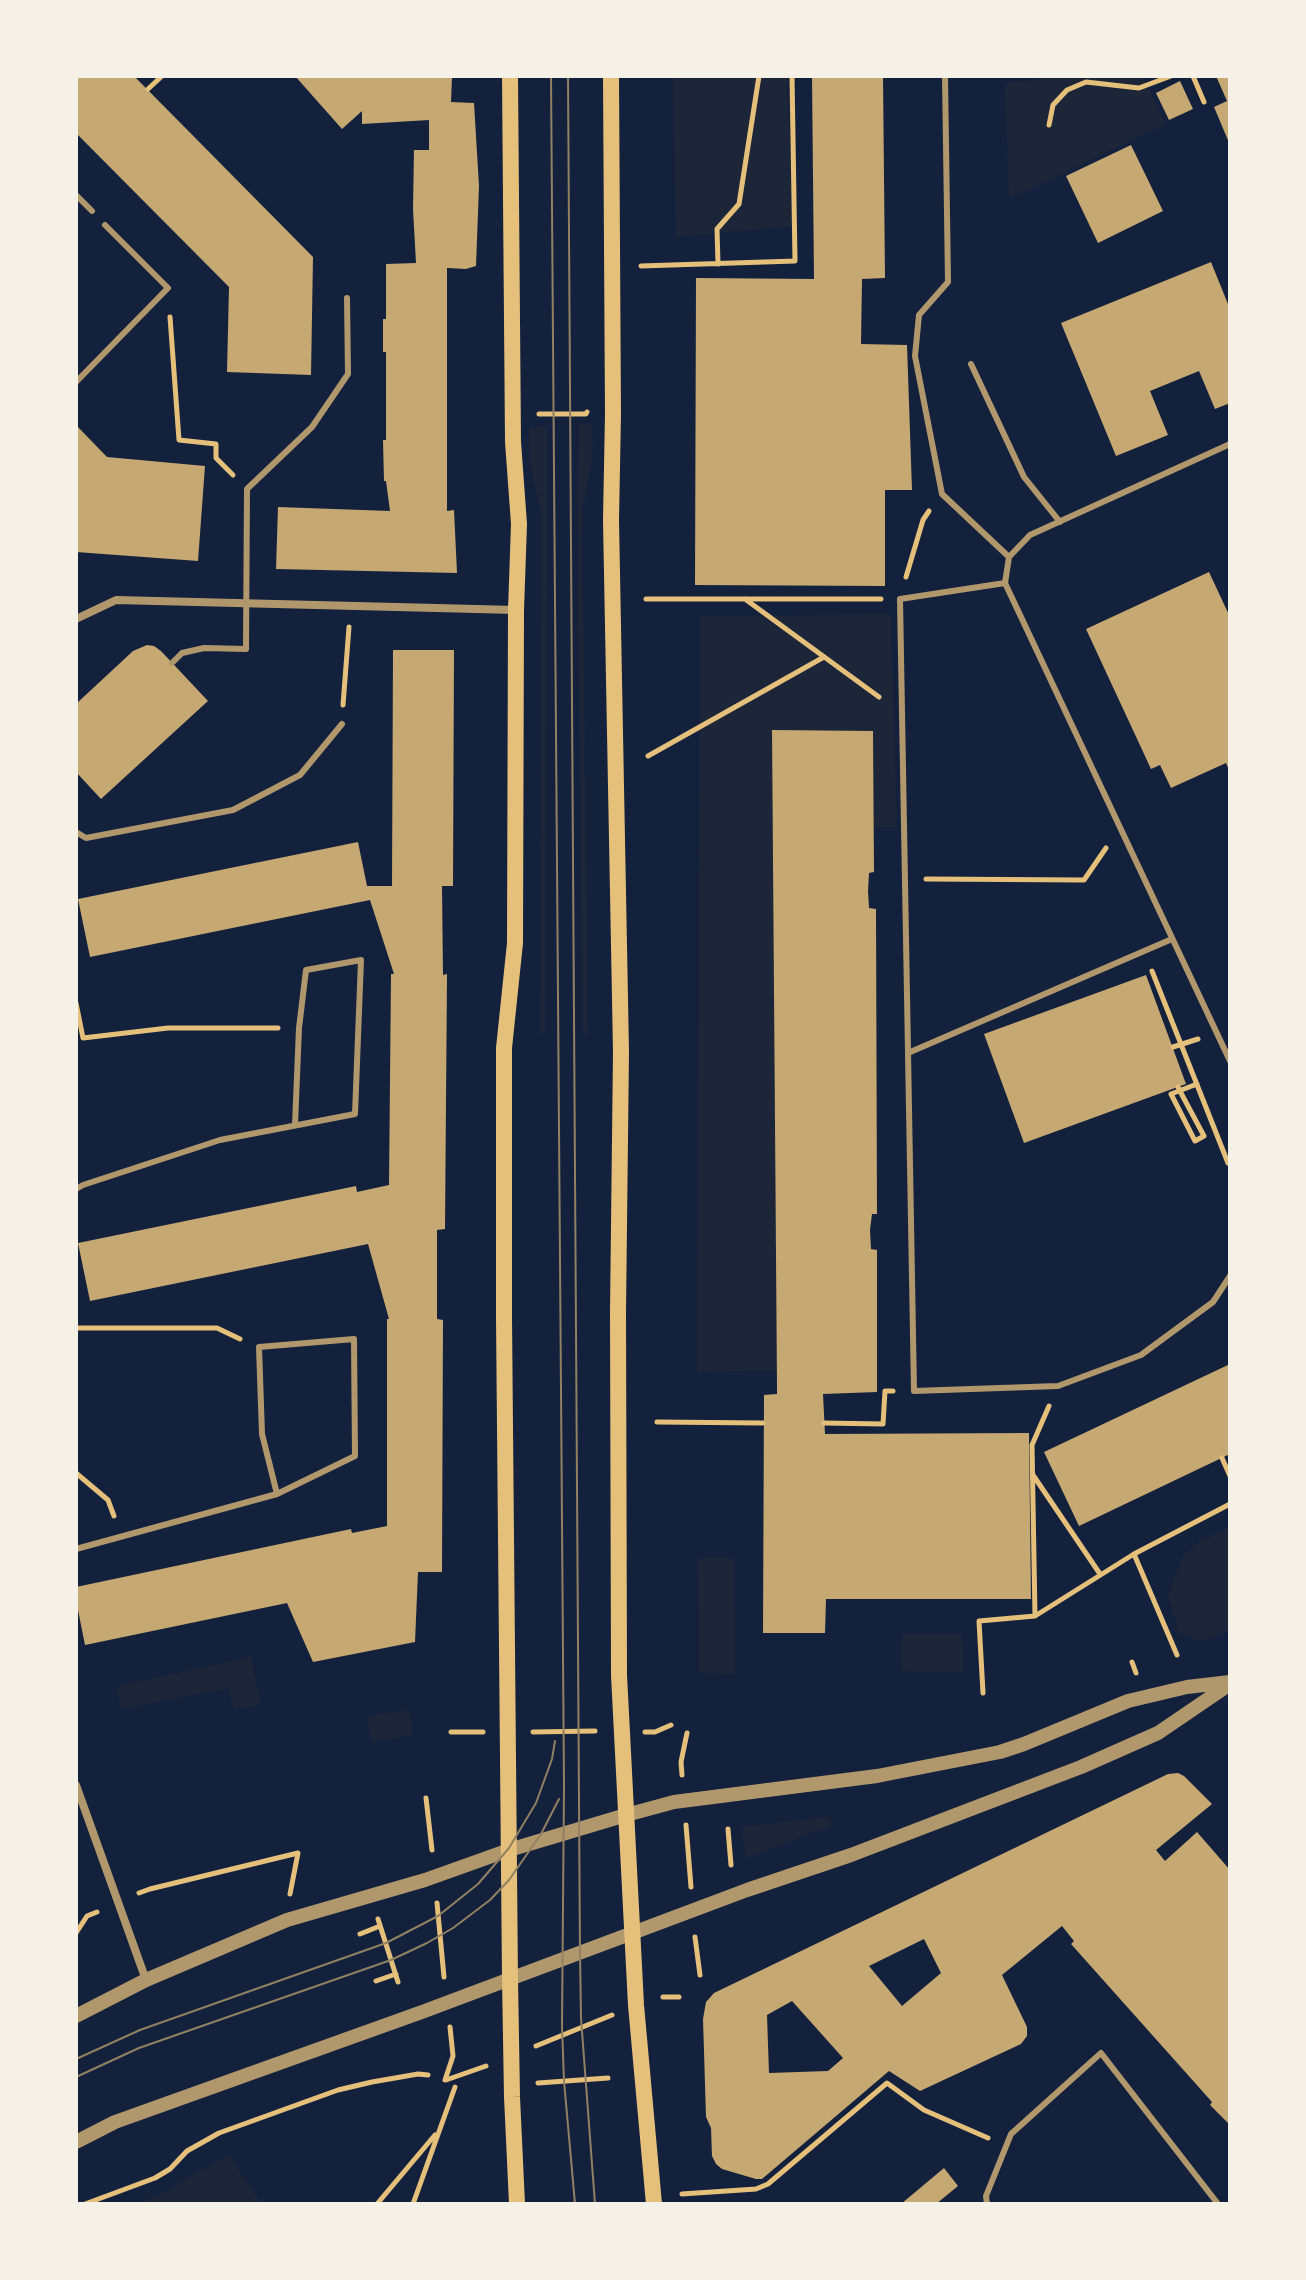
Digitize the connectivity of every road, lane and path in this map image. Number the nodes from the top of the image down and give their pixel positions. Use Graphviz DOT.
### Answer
graph roads {
  1 [pos="162,76"];
  2 [pos="510,76"];
  3 [pos="611,76"];
  4 [pos="759,76"];
  5 [pos="792,76"];
  6 [pos="945,76"];
  7 [pos="1171,76"];
  8 [pos="1193,76"];
  9 [pos="148,89"];
  10 [pos="1204,102"];
  11 [pos="1049,125"];
  12 [pos="76,195"];
  13 [pos="92,211"];
  14 [pos="105,225"];
  15 [pos="718,264"];
  16 [pos="641,266"];
  17 [pos="168,288"];
  18 [pos="347,298"];
  19 [pos="971,364"];
  20 [pos="76,382"];
  21 [pos="537,414"];
  22 [pos="586,414"];
  23 [pos="1230,444"];
  24 [pos="216,458"];
  25 [pos="942,494"];
  26 [pos="1060,522"];
  27 [pos="1009,557"];
  28 [pos="1005,583"];
  29 [pos="646,599"];
  30 [pos="745,599"];
  31 [pos="900,599"];
  32 [pos="245,604"];
  33 [pos="350,606"];
  34 [pos="516,610"];
  35 [pos="76,619"];
  36 [pos="824,657"];
  37 [pos="172,663"];
  38 [pos="902,714"];
  39 [pos="342,724"];
  40 [pos="648,756"];
  41 [pos="1120,827"];
  42 [pos="76,832"];
  43 [pos="905,879"];
  44 [pos="1172,939"];
  45 [pos="1149,966"];
  46 [pos="76,1003"];
  47 [pos="299,1028"];
  48 [pos="1196,1040"];
  49 [pos="1181,1045"];
  50 [pos="1173,1047"];
  51 [pos="908,1053"];
  52 [pos="1230,1061"];
  53 [pos="1197,1084"];
  54 [pos="1180,1090"];
  55 [pos="295,1125"];
  56 [pos="1230,1162"];
  57 [pos="76,1189"];
  58 [pos="1230,1276"];
  59 [pos="76,1328"];
  60 [pos="259,1347"];
  61 [pos="1058,1386"];
  62 [pos="885,1391"];
  63 [pos="657,1422"];
  64 [pos="763,1423"];
  65 [pos="824,1423"];
  66 [pos="1222,1458"];
  67 [pos="76,1473"];
  68 [pos="1032,1473"];
  69 [pos="1230,1476"];
  70 [pos="277,1494"];
  71 [pos="1230,1504"];
  72 [pos="122,1537"];
  73 [pos="76,1549"];
  74 [pos="1134,1554"];
  75 [pos="1100,1574"];
  76 [pos="1035,1616"];
  77 [pos="1177,1655"];
  78 [pos="1132,1662"];
  79 [pos="1137,1674"];
  80 [pos="1230,1683"];
  81 [pos="983,1693"];
  82 [pos="671,1725"];
  83 [pos="507,1731"];
  84 [pos="621,1731"];
  85 [pos="451,1732"];
  86 [pos="687,1733"];
  87 [pos="681,1762"];
  88 [pos="76,1785"];
  89 [pos="426,1798"];
  90 [pos="626,1815"];
  91 [pos="728,1829"];
  92 [pos="687,1836"];
  93 [pos="509,1850"];
  94 [pos="731,1865"];
  95 [pos="434,1877"];
  96 [pos="690,1879"];
  97 [pos="150,1889"];
  98 [pos="87,1916"];
  99 [pos="378,1919"];
  100 [pos="287,1920"];
  101 [pos="380,1926"];
  102 [pos="76,1933"];
  103 [pos="360,1934"];
  104 [pos="632,1934"];
  105 [pos="396,1974"];
  106 [pos="510,1979"];
  107 [pos="146,1980"];
  108 [pos="376,1981"];
  109 [pos="398,1982"];
  110 [pos="679,1997"];
  111 [pos="447,2003"];
  112 [pos="636,2005"];
  113 [pos="76,2016"];
  114 [pos="511,2056"];
  115 [pos="428,2075"];
  116 [pos="546,2083"];
  117 [pos="537,2084"];
  118 [pos="455,2087"];
  119 [pos="602,2090"];
  120 [pos="547,2094"];
  121 [pos="438,2132"];
  122 [pos="76,2142"];
  123 [pos="1006,2146"];
  124 [pos="682,2194"];
  125 [pos="85,2204"];
  126 [pos="377,2204"];
  127 [pos="413,2204"];
  128 [pos="517,2204"];
  129 [pos="654,2204"];
  130 [pos="987,2204"];
  131 [pos="1218,2204"];
  1 -- 9 [label="path"];
  2 -- 34 [label="main road"];
  3 -- 84 [label="main road"];
  4 -- 15 [label="path"];
  5 -- 15 [label="path"];
  6 -- 25 [label="lane"];
  7 -- 11 [label="path"];
  8 -- 10 [label="path"];
  12 -- 13 [label="lane"];
  14 -- 17 [label="lane"];
  15 -- 16 [label="path"];
  17 -- 20 [label="lane"];
  17 -- 24 [label="path"];
  18 -- 32 [label="lane"];
  19 -- 26 [label="lane"];
  21 -- 22 [label="path"];
  23 -- 26 [label="lane"];
  25 -- 27 [label="lane"];
  25 -- 31 [label="path"];
  26 -- 27 [label="lane"];
  27 -- 28 [label="lane"];
  28 -- 31 [label="lane"];
  28 -- 41 [label="lane"];
  29 -- 30 [label="path"];
  30 -- 31 [label="path"];
  30 -- 36 [label="path"];
  31 -- 38 [label="lane"];
  32 -- 33 [label="street"];
  32 -- 35 [label="street"];
  32 -- 37 [label="lane"];
  33 -- 34 [label="street"];
  33 -- 39 [label="path"];
  34 -- 83 [label="main road"];
  36 -- 38 [label="path"];
  36 -- 40 [label="path"];
  38 -- 43 [label="lane"];
  39 -- 42 [label="lane"];
  41 -- 43 [label="path"];
  41 -- 44 [label="lane"];
  43 -- 51 [label="lane"];
  44 -- 51 [label="lane"];
  44 -- 52 [label="lane"];
  45 -- 49 [label="path"];
  46 -- 47 [label="path"];
  47 -- 55 [label="lane"];
  47 -- 55 [label="lane"];
  48 -- 49 [label="path"];
  49 -- 50 [label="path"];
  49 -- 53 [label="path"];
  51 -- 61 [label="lane"];
  53 -- 54 [label="path"];
  53 -- 56 [label="path"];
  55 -- 57 [label="lane"];
  58 -- 61 [label="lane"];
  59 -- 60 [label="path"];
  60 -- 70 [label="lane"];
  60 -- 70 [label="lane"];
  61 -- 68 [label="path"];
  62 -- 65 [label="path"];
  63 -- 64 [label="path"];
  66 -- 69 [label="path"];
  67 -- 72 [label="path"];
  68 -- 75 [label="path"];
  68 -- 76 [label="path"];
  70 -- 72 [label="lane"];
  71 -- 74 [label="path"];
  72 -- 73 [label="lane"];
  74 -- 75 [label="path"];
  74 -- 77 [label="path"];
  75 -- 76 [label="path"];
  76 -- 81 [label="path"];
  78 -- 79 [label="path"];
  80 -- 90 [label="street"];
  80 -- 104 [label="street"];
  82 -- 84 [label="path"];
  83 -- 84 [label="path"];
  83 -- 85 [label="path"];
  83 -- 93 [label="main road"];
  84 -- 90 [label="main road"];
  86 -- 87 [label="path"];
  88 -- 107 [label="street"];
  89 -- 95 [label="path"];
  90 -- 93 [label="street"];
  90 -- 104 [label="main road"];
  91 -- 94 [label="path"];
  92 -- 96 [label="path"];
  93 -- 95 [label="street"];
  93 -- 106 [label="main road"];
  95 -- 100 [label="street"];
  95 -- 111 [label="path"];
  97 -- 100 [label="path"];
  98 -- 102 [label="path"];
  99 -- 101 [label="path"];
  100 -- 107 [label="street"];
  101 -- 103 [label="path"];
  101 -- 105 [label="path"];
  104 -- 106 [label="street"];
  104 -- 112 [label="main road"];
  105 -- 108 [label="path"];
  105 -- 109 [label="path"];
  106 -- 111 [label="street"];
  106 -- 114 [label="main road"];
  107 -- 113 [label="street"];
  110 -- 112 [label="path"];
  111 -- 114 [label="path"];
  111 -- 122 [label="street"];
  112 -- 114 [label="path"];
  112 -- 129 [label="main road"];
  114 -- 128 [label="main road"];
  115 -- 125 [label="path"];
  116 -- 117 [label="path"];
  116 -- 119 [label="path"];
  116 -- 120 [label="path"];
  118 -- 121 [label="path"];
  121 -- 126 [label="path"];
  121 -- 127 [label="path"];
  123 -- 124 [label="path"];
  123 -- 130 [label="lane"];
  123 -- 131 [label="lane"];
}
